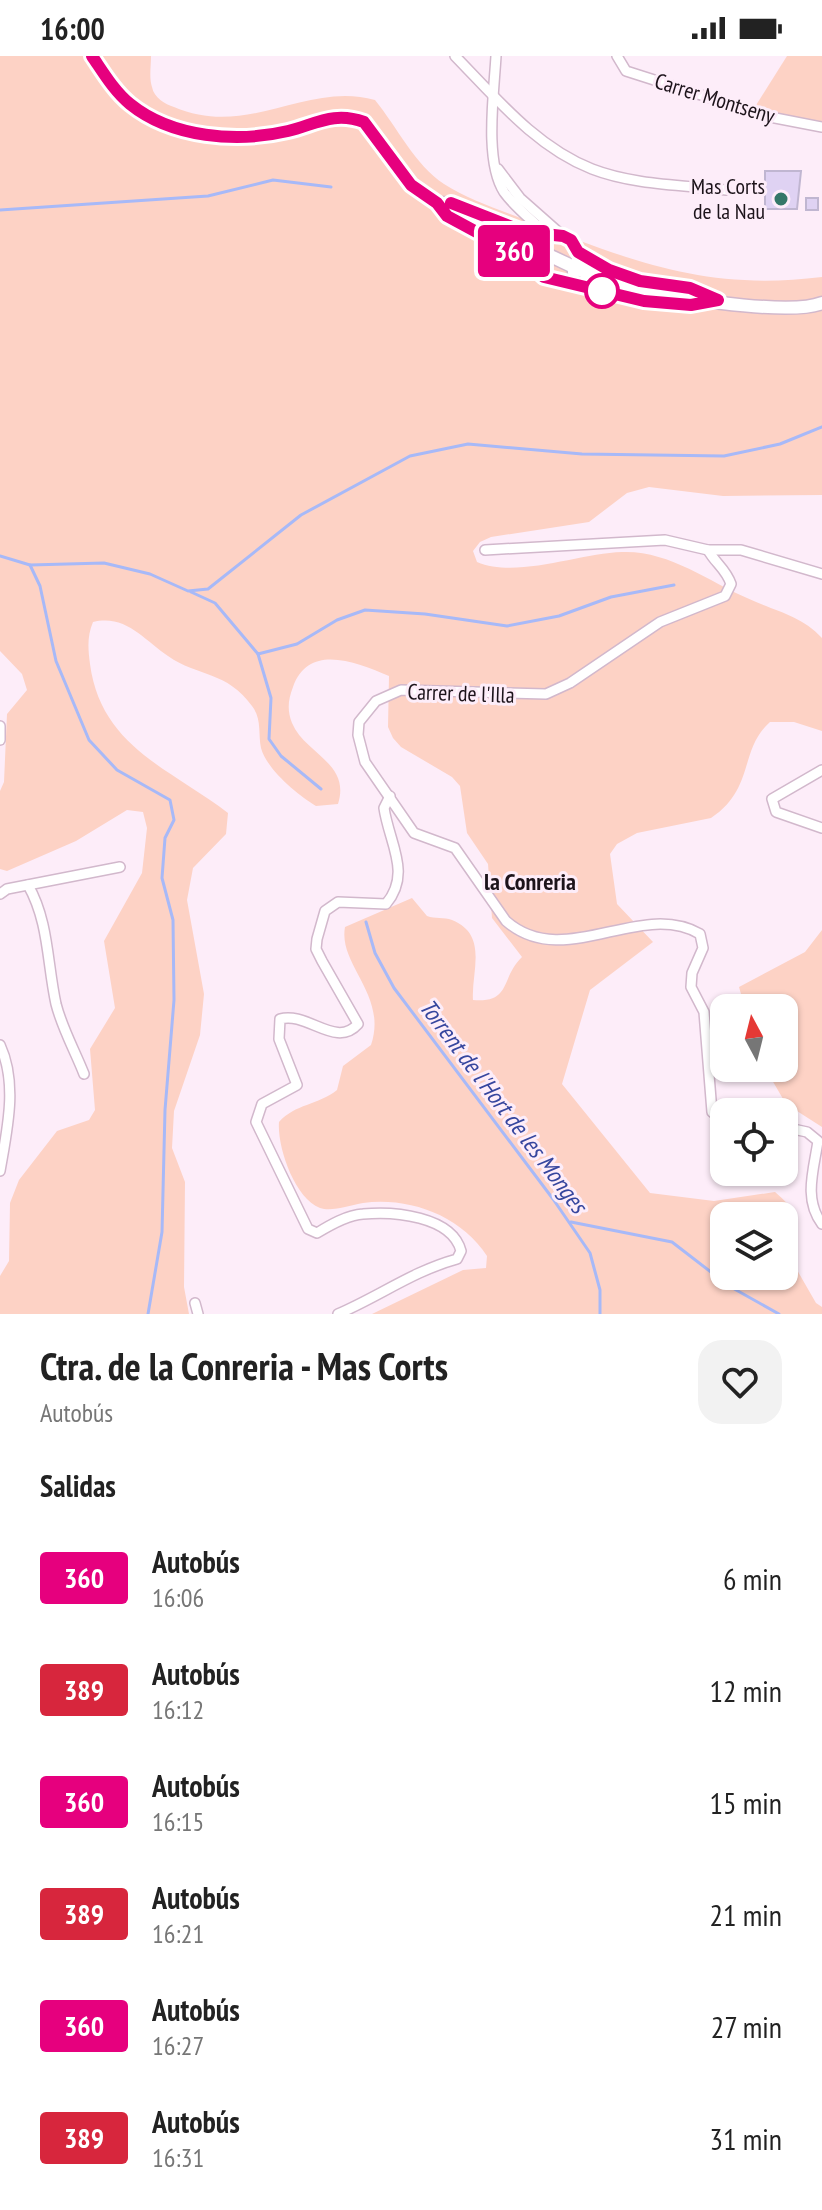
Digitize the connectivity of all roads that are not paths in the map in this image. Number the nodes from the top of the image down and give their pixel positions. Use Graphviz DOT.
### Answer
graph roads {
  1 [pos="92,56"];
  2 [pos="455,56"];
  3 [pos="496,56"];
  4 [pos="617,56"];
  5 [pos="494,96"];
  6 [pos="822,127"];
  7 [pos="496,167"];
  8 [pos="726,190"];
  9 [pos="437,203"];
  10 [pos="563,236"];
  11 [pos="548,237"];
  12 [pos="537,249"];
  13 [pos="578,252"];
  14 [pos="536,268"];
  15 [pos="577,268"];
  16 [pos="558,280"];
  17 [pos="718,300"];
  18 [pos="822,303"];
  19 [pos="485,550"];
  20 [pos="708,550"];
  21 [pos="822,574"];
  22 [pos="0,726"];
  23 [pos="0,740"];
  24 [pos="822,770"];
  25 [pos="390,796"];
  26 [pos="822,828"];
  27 [pos="120,867"];
  28 [pos="28,885"];
  29 [pos="0,894"];
  30 [pos="0,1045"];
  31 [pos="84,1074"];
  32 [pos="711,1098"];
  33 [pos="798,1130"];
  34 [pos="0,1171"];
  35 [pos="822,1224"];
  36 [pos="338,1314"];
  1 -- 9 [label="street"];
  2 -- 5 [label="street"];
  3 -- 5 [label="street"];
  4 -- 6 [label="street, Carrer Montseny"];
  5 -- 7 [label="street"];
  5 -- 8 [label="street"];
  7 -- 10 [label="street"];
  7 -- 11 [label="street"];
  9 -- 11 [label="street"];
  9 -- 12 [label="street"];
  9 -- 14 [label="street"];
  10 -- 11 [label="street"];
  10 -- 13 [label="street"];
  11 -- 12 [label="street"];
  12 -- 14 [label="street"];
  12 -- 15 [label="street"];
  13 -- 15 [label="street"];
  13 -- 17 [label="street"];
  14 -- 16 [label="street"];
  15 -- 16 [label="street"];
  15 -- 17 [label="street"];
  16 -- 17 [label="street"];
  17 -- 18 [label="street"];
  19 -- 20 [label="street"];
  20 -- 21 [label="street"];
  20 -- 25 [label="street, Carrer de l'Illa"];
  22 -- 23 [label="street"];
  24 -- 26 [label="street"];
  25 -- 32 [label="street, Carrer de l'Illa"];
  25 -- 36 [label="street"];
  27 -- 28 [label="street"];
  28 -- 29 [label="street"];
  28 -- 31 [label="street"];
  30 -- 34 [label="street"];
  33 -- 35 [label="street"];
}
